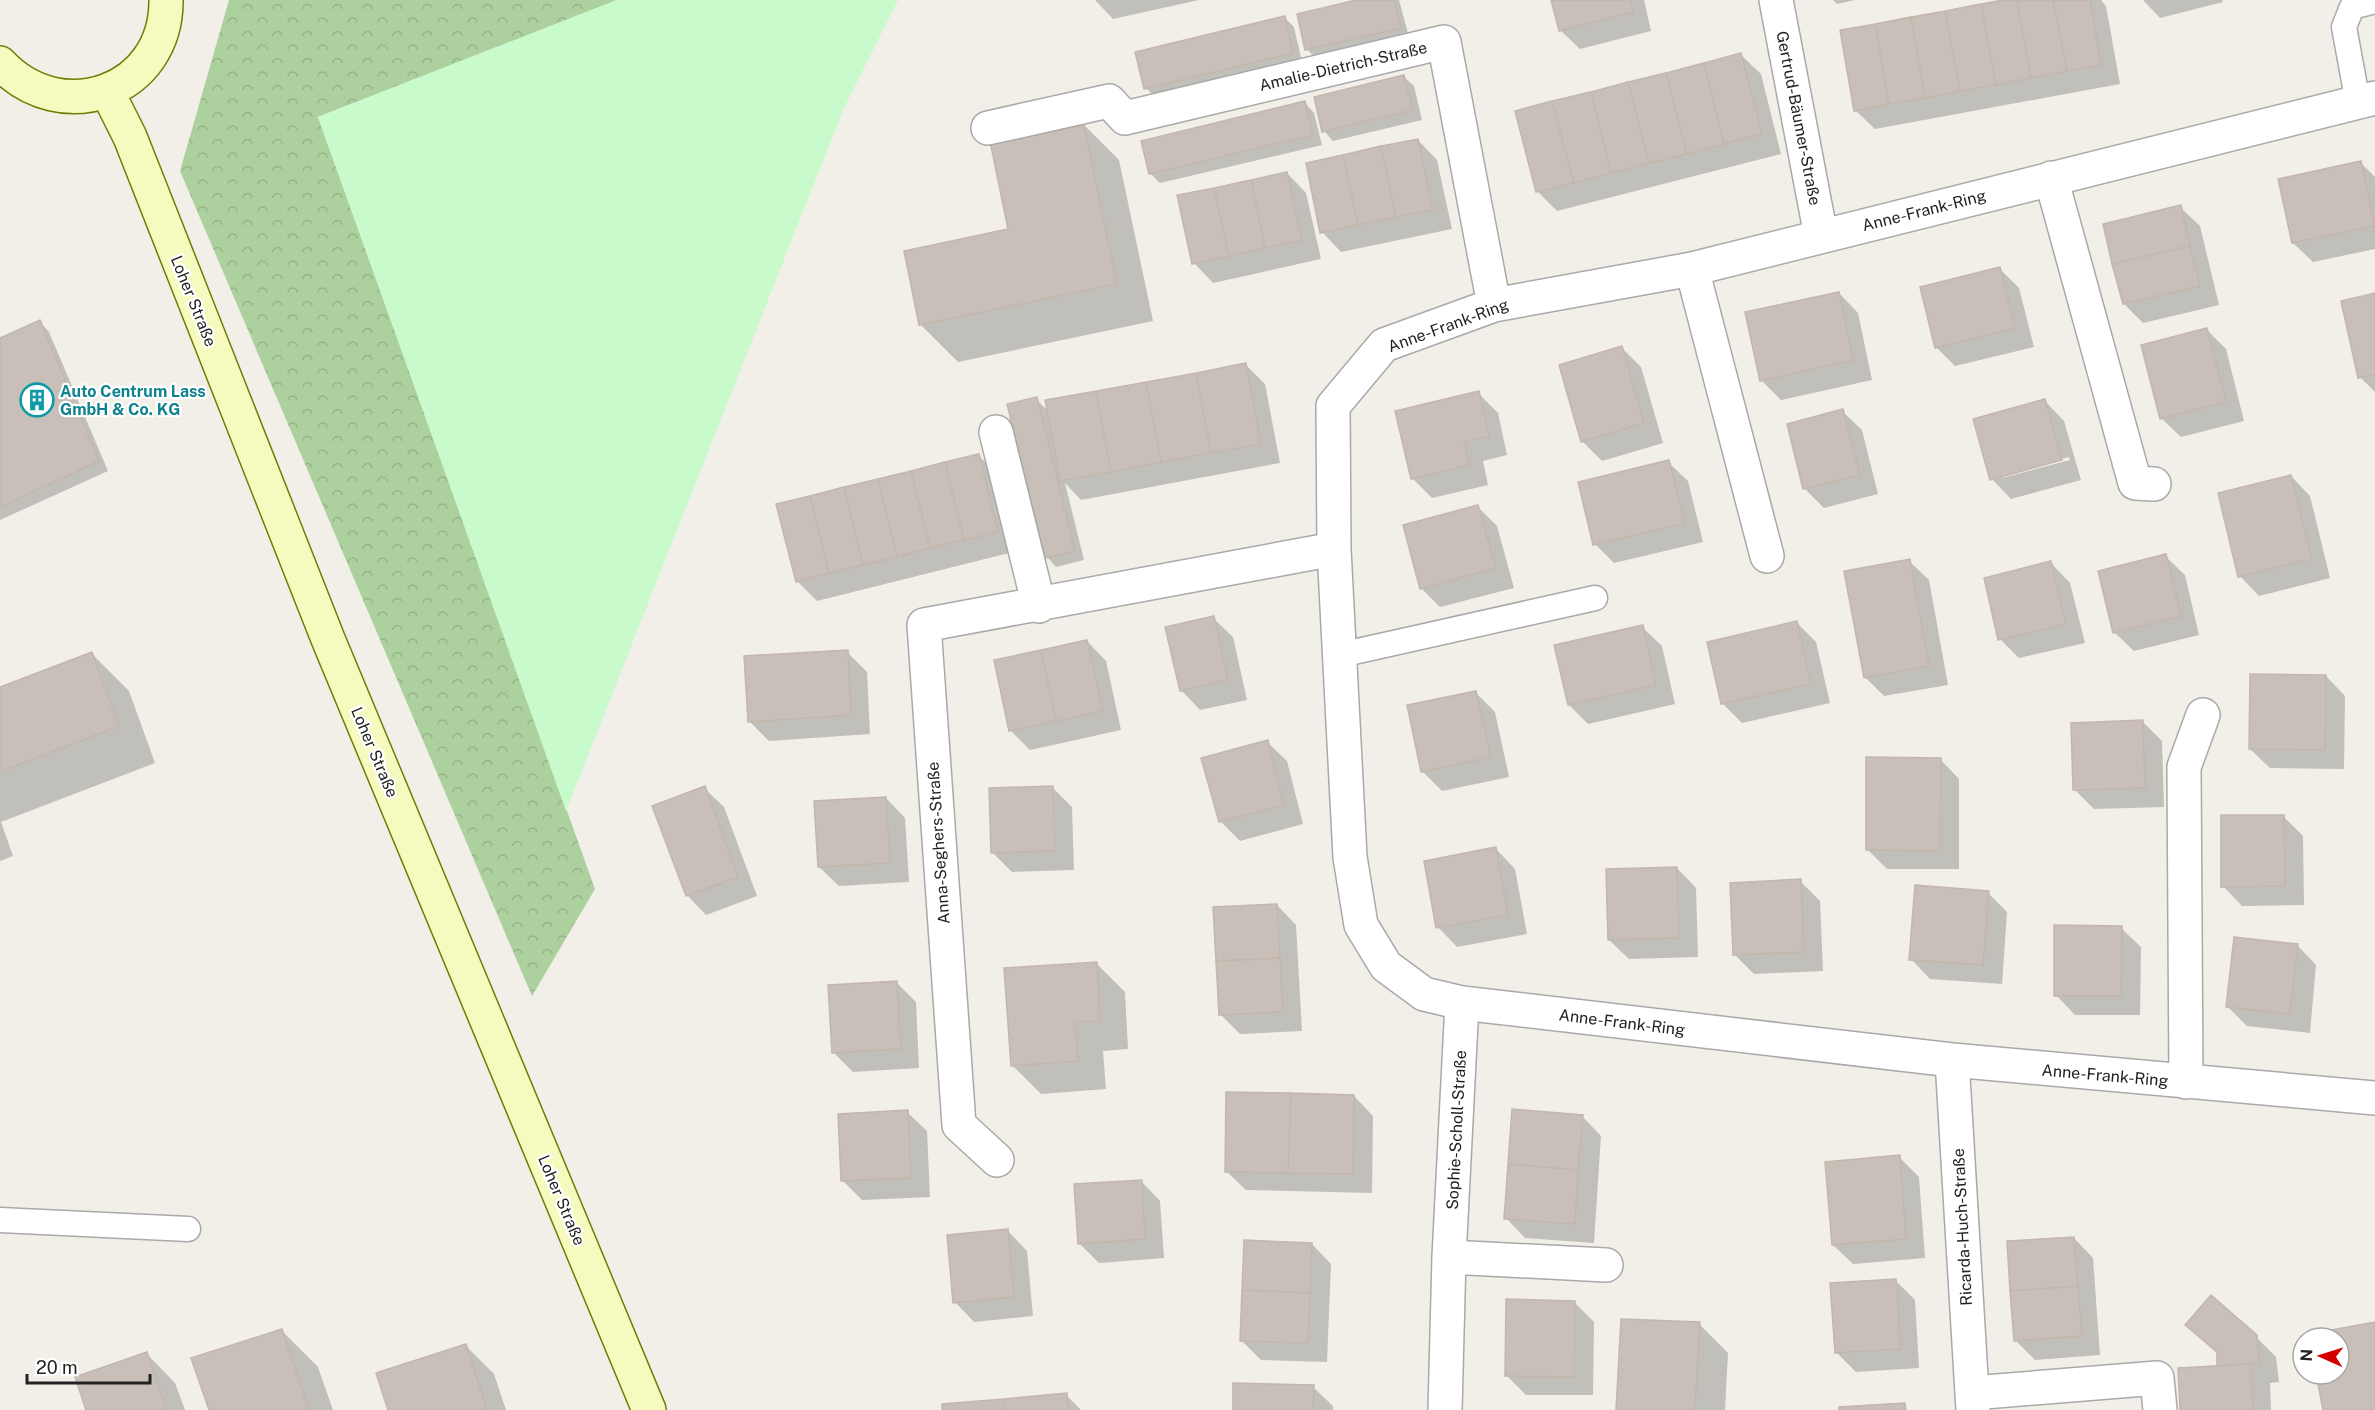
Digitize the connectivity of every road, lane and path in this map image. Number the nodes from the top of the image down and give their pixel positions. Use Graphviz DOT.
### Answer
graph roads {
  1 [pos="166,0"];
  2 [pos="1776,0"];
  3 [pos="2375,2"];
  4 [pos="0,63"];
  5 [pos="107,91"];
  6 [pos="2367,101"];
  7 [pos="988,128"];
  8 [pos="2051,178"];
  9 [pos="1821,236"];
  10 [pos="1692,269"];
  11 [pos="1494,305"];
  12 [pos="996,432"];
  13 [pos="2154,484"];
  14 [pos="1334,549"];
  15 [pos="1767,556"];
  16 [pos="1594,598"];
  17 [pos="1039,606"];
  18 [pos="1340,655"];
  19 [pos="2203,715"];
  20 [pos="1462,1003"];
  21 [pos="1952,1060"];
  22 [pos="2186,1082"];
  23 [pos="2375,1098"];
  24 [pos="997,1160"];
  25 [pos="0,1220"];
  26 [pos="188,1229"];
  27 [pos="1449,1257"];
  28 [pos="1606,1265"];
  29 [pos="1972,1401"];
  30 [pos="650,1410"];
  31 [pos="1445,1410"];
  32 [pos="2160,1410"];
  1 -- 5 [label="main road"];
  2 -- 9 [label="street, Gertrud-Bäumer-Straße"];
  3 -- 6 [label="lane"];
  4 -- 5 [label="main road"];
  5 -- 30 [label="main road, Loher Straße"];
  6 -- 8 [label="street, Anne-Frank-Ring"];
  7 -- 11 [label="street, Amalie-Dietrich-Straße"];
  8 -- 9 [label="street, Anne-Frank-Ring"];
  8 -- 13 [label="street"];
  9 -- 10 [label="street, Anne-Frank-Ring"];
  10 -- 11 [label="street, Anne-Frank-Ring"];
  10 -- 15 [label="street"];
  11 -- 14 [label="street, Anne-Frank-Ring"];
  12 -- 17 [label="street"];
  14 -- 17 [label="street, Anna-Seghers-Straße"];
  14 -- 18 [label="street, Anne-Frank-Ring"];
  16 -- 18 [label="lane"];
  17 -- 24 [label="street, Anna-Seghers-Straße"];
  18 -- 20 [label="street, Anne-Frank-Ring"];
  19 -- 22 [label="street, Anne-Frank-Ring"];
  20 -- 21 [label="street, Anne-Frank-Ring"];
  20 -- 27 [label="street, Sophie-Scholl-Straße"];
  21 -- 22 [label="street, Anne-Frank-Ring"];
  21 -- 29 [label="street, Ricarda-Huch-Straße"];
  22 -- 23 [label="street, Anne-Frank-Ring"];
  25 -- 26 [label="lane"];
  27 -- 28 [label="street"];
  27 -- 31 [label="street, Sophie-Scholl-Straße"];
  29 -- 32 [label="street, Ricarda-Huch-Straße"];
}
